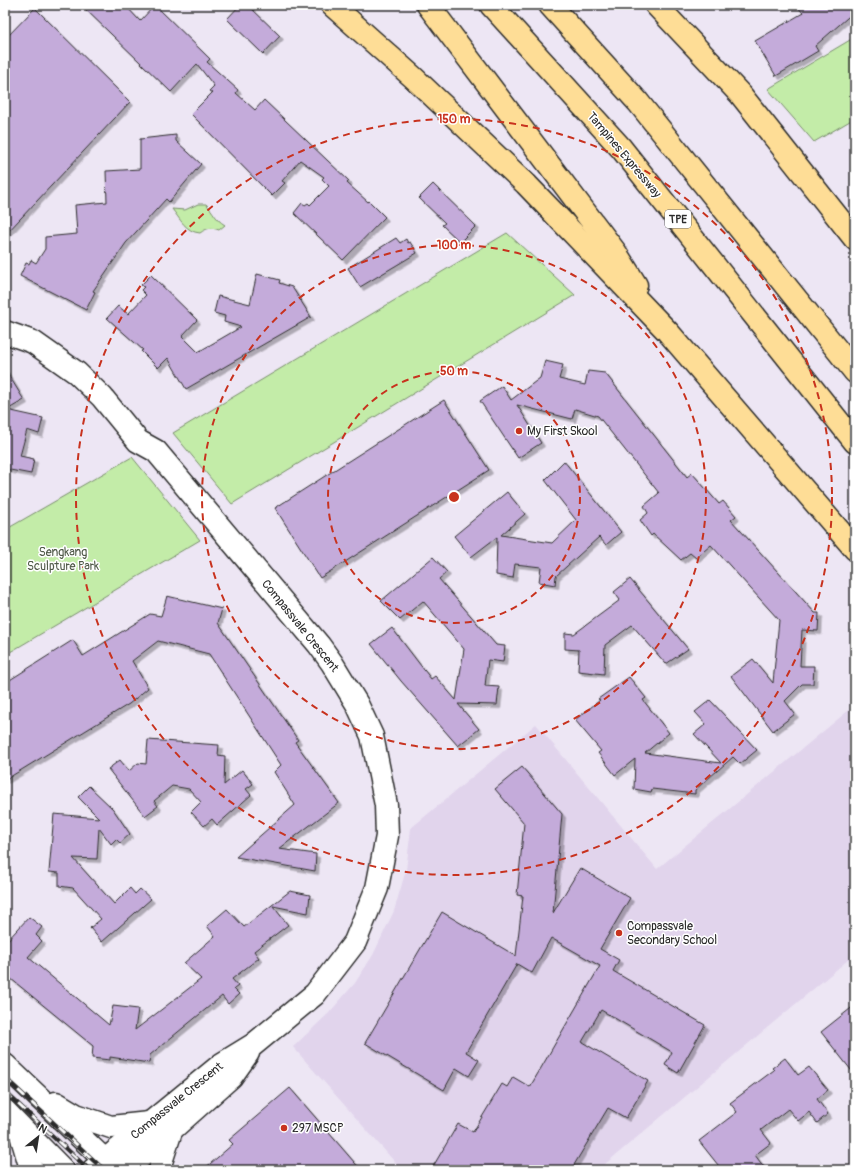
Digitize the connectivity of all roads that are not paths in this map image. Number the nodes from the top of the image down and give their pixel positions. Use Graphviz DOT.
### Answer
graph roads {
  1 [pos="332,5"];
  2 [pos="428,5"];
  3 [pos="490,5"];
  4 [pos="550,5"];
  5 [pos="656,5"];
  6 [pos="855,239"];
  7 [pos="5,318"];
  8 [pos="5,332"];
  9 [pos="668,332"];
  10 [pos="855,372"];
  11 [pos="855,442"];
  12 [pos="156,451"];
  13 [pos="855,549"];
  14 [pos="253,1045"];
  15 [pos="5,1065"];
  16 [pos="29,1087"];
  17 [pos="12,1118"];
  18 [pos="149,1123"];
  19 [pos="172,1128"];
  20 [pos="104,1167"];
  21 [pos="30,1170"];
  22 [pos="63,1170"];
  23 [pos="126,1170"];
  24 [pos="161,1170"];
  1 -- 9 [label="highway"];
  2 -- 9 [label="highway"];
  3 -- 11 [label="highway, Tampines Expressway / TPE"];
  4 -- 10 [label="highway"];
  5 -- 6 [label="highway"];
  7 -- 12 [label="street, Compassvale Crescent"];
  8 -- 12 [label="street, Compassvale Crescent"];
  9 -- 13 [label="highway"];
  12 -- 14 [label="street, Compassvale Crescent"];
  14 -- 18 [label="street, Compassvale Crescent"];
  14 -- 19 [label="street, Compassvale Crescent"];
  15 -- 16 [label="street"];
  16 -- 18 [label="street"];
  16 -- 20 [label="street"];
  17 -- 21 [label="street"];
  17 -- 22 [label="street"];
  18 -- 20 [label="street, Compassvale Crescent"];
  19 -- 23 [label="street, Compassvale Crescent"];
  19 -- 24 [label="street"];
}
